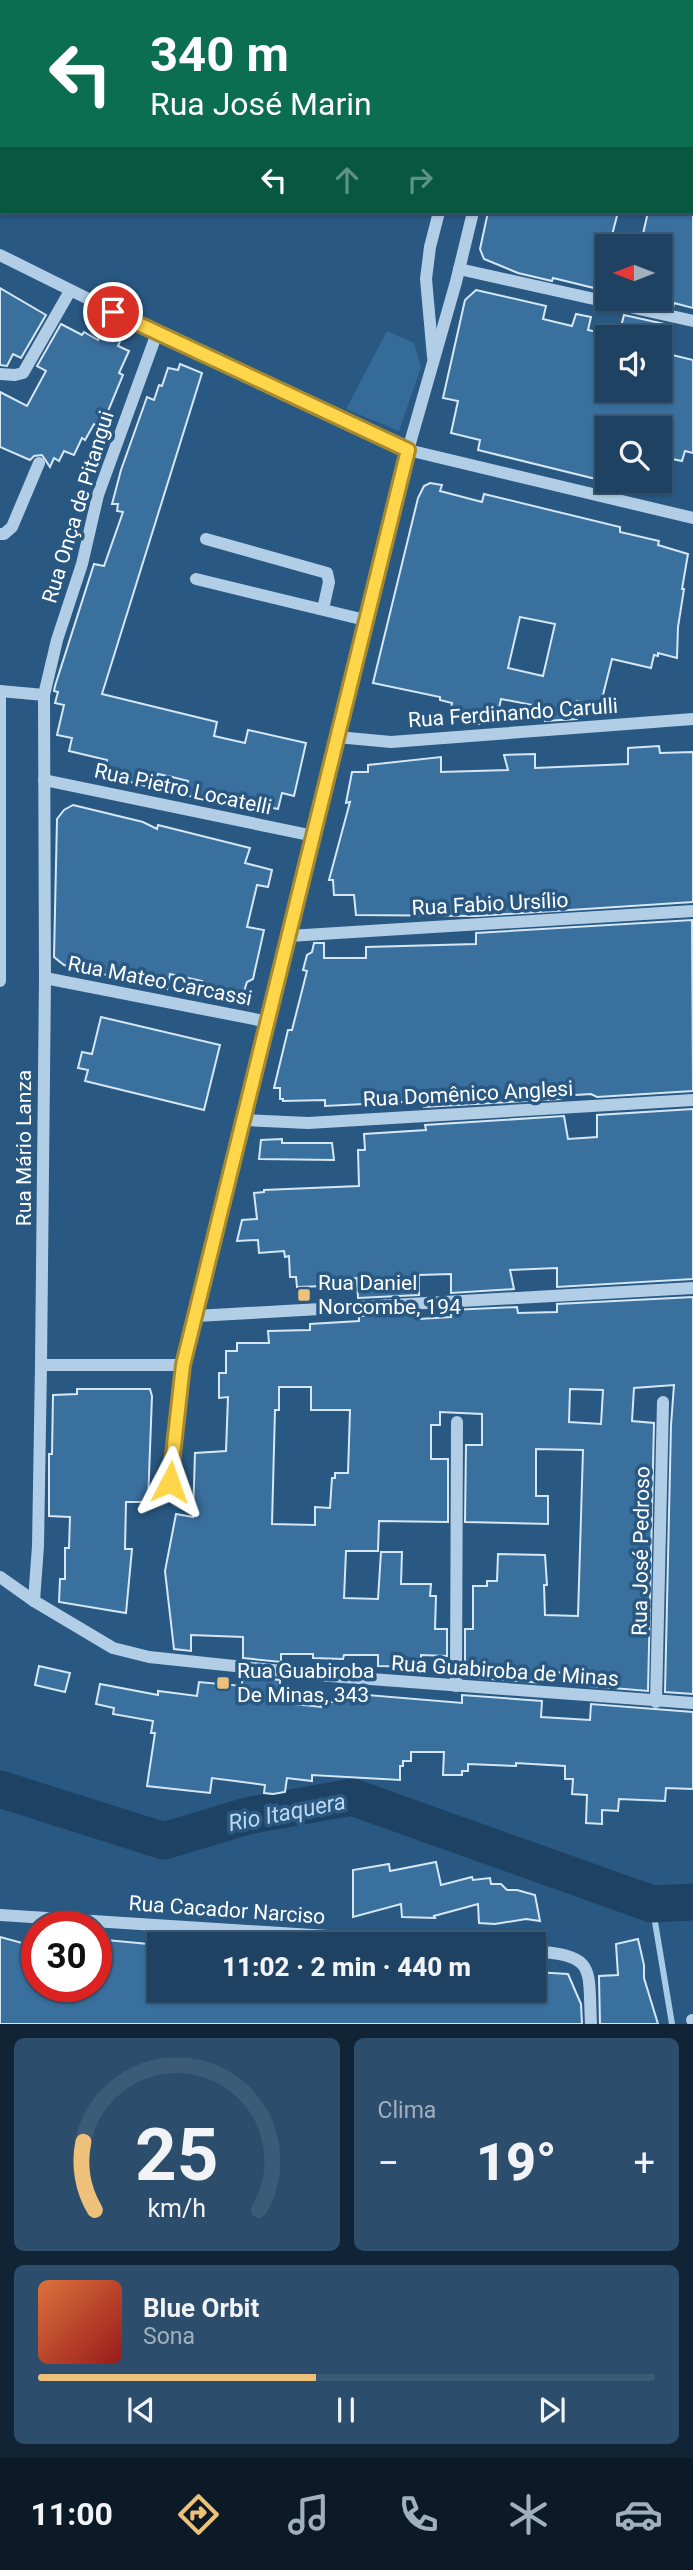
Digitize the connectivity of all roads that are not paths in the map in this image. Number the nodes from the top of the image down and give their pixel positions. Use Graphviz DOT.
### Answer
graph roads {
  1 [pos="438,214"];
  2 [pos="473,214"];
  3 [pos="0,255"];
  4 [pos="459,269"];
  5 [pos="70,291"];
  6 [pos="693,321"];
  7 [pos="157,333"];
  8 [pos="433,365"];
  9 [pos="0,374"];
  10 [pos="408,450"];
  11 [pos="39,463"];
  12 [pos="693,518"];
  13 [pos="0,534"];
  14 [pos="205,538"];
  15 [pos="195,579"];
  16 [pos="323,609"];
  17 [pos="365,620"];
  18 [pos="0,691"];
  19 [pos="44,695"];
  20 [pos="693,719"];
  21 [pos="337,737"];
  22 [pos="44,780"];
  23 [pos="314,836"];
  24 [pos="0,869"];
  25 [pos="693,911"];
  26 [pos="289,936"];
  27 [pos="45,978"];
  28 [pos="0,981"];
  29 [pos="269,1022"];
  30 [pos="693,1100"];
  31 [pos="244,1121"];
  32 [pos="693,1288"];
  33 [pos="195,1316"];
  34 [pos="183,1365"];
  35 [pos="41,1366"];
  36 [pos="663,1402"];
  37 [pos="457,1422"];
  38 [pos="170,1482"];
  39 [pos="0,1577"];
  40 [pos="34,1601"];
  41 [pos="456,1686"];
  42 [pos="656,1702"];
  43 [pos="693,1703"];
  44 [pos="0,1915"];
  45 [pos="265,1932"];
  46 [pos="546,1952"];
  47 [pos="591,2024"];
  1 -- 8 [label="street"];
  2 -- 4 [label="street"];
  3 -- 5 [label="street"];
  4 -- 6 [label="street"];
  4 -- 8 [label="street"];
  5 -- 7 [label="street"];
  5 -- 9 [label="street"];
  7 -- 10 [label="street"];
  7 -- 19 [label="street, Rua Onça de Pitangui"];
  8 -- 10 [label="street"];
  10 -- 12 [label="street"];
  10 -- 17 [label="street"];
  11 -- 13 [label="street"];
  14 -- 16 [label="street"];
  15 -- 16 [label="street"];
  16 -- 17 [label="street"];
  17 -- 21 [label="street"];
  18 -- 19 [label="street"];
  18 -- 24 [label="street"];
  19 -- 22 [label="street, Rua Mário Lanza"];
  20 -- 21 [label="street, Rua Ferdinando Carulli"];
  21 -- 23 [label="street"];
  22 -- 23 [label="street, Rua Pietro Locatelli"];
  22 -- 27 [label="street, Rua Mário Lanza"];
  23 -- 26 [label="street"];
  24 -- 28 [label="street"];
  25 -- 26 [label="street, Rua Fabio Ursílio"];
  26 -- 29 [label="street"];
  27 -- 29 [label="street, Rua Mateo Carcassi"];
  27 -- 35 [label="street, Rua Mário Lanza"];
  29 -- 31 [label="street"];
  30 -- 31 [label="street, Rua Domênico Anglesi"];
  31 -- 33 [label="street"];
  32 -- 33 [label="street"];
  33 -- 34 [label="street"];
  34 -- 35 [label="street"];
  34 -- 38 [label="street"];
  35 -- 40 [label="street, Rua Mário Lanza"];
  36 -- 42 [label="street, Rua José Pedroso"];
  37 -- 41 [label="street"];
  39 -- 40 [label="street, Rua Guabiroba de Minas"];
  40 -- 41 [label="street, Rua Guabiroba de Minas"];
  41 -- 42 [label="street, Rua Guabiroba de Minas"];
  42 -- 43 [label="street, Rua Guabiroba de Minas"];
  44 -- 45 [label="street, Rua Cacador Narciso"];
  46 -- 47 [label="street"];
}
